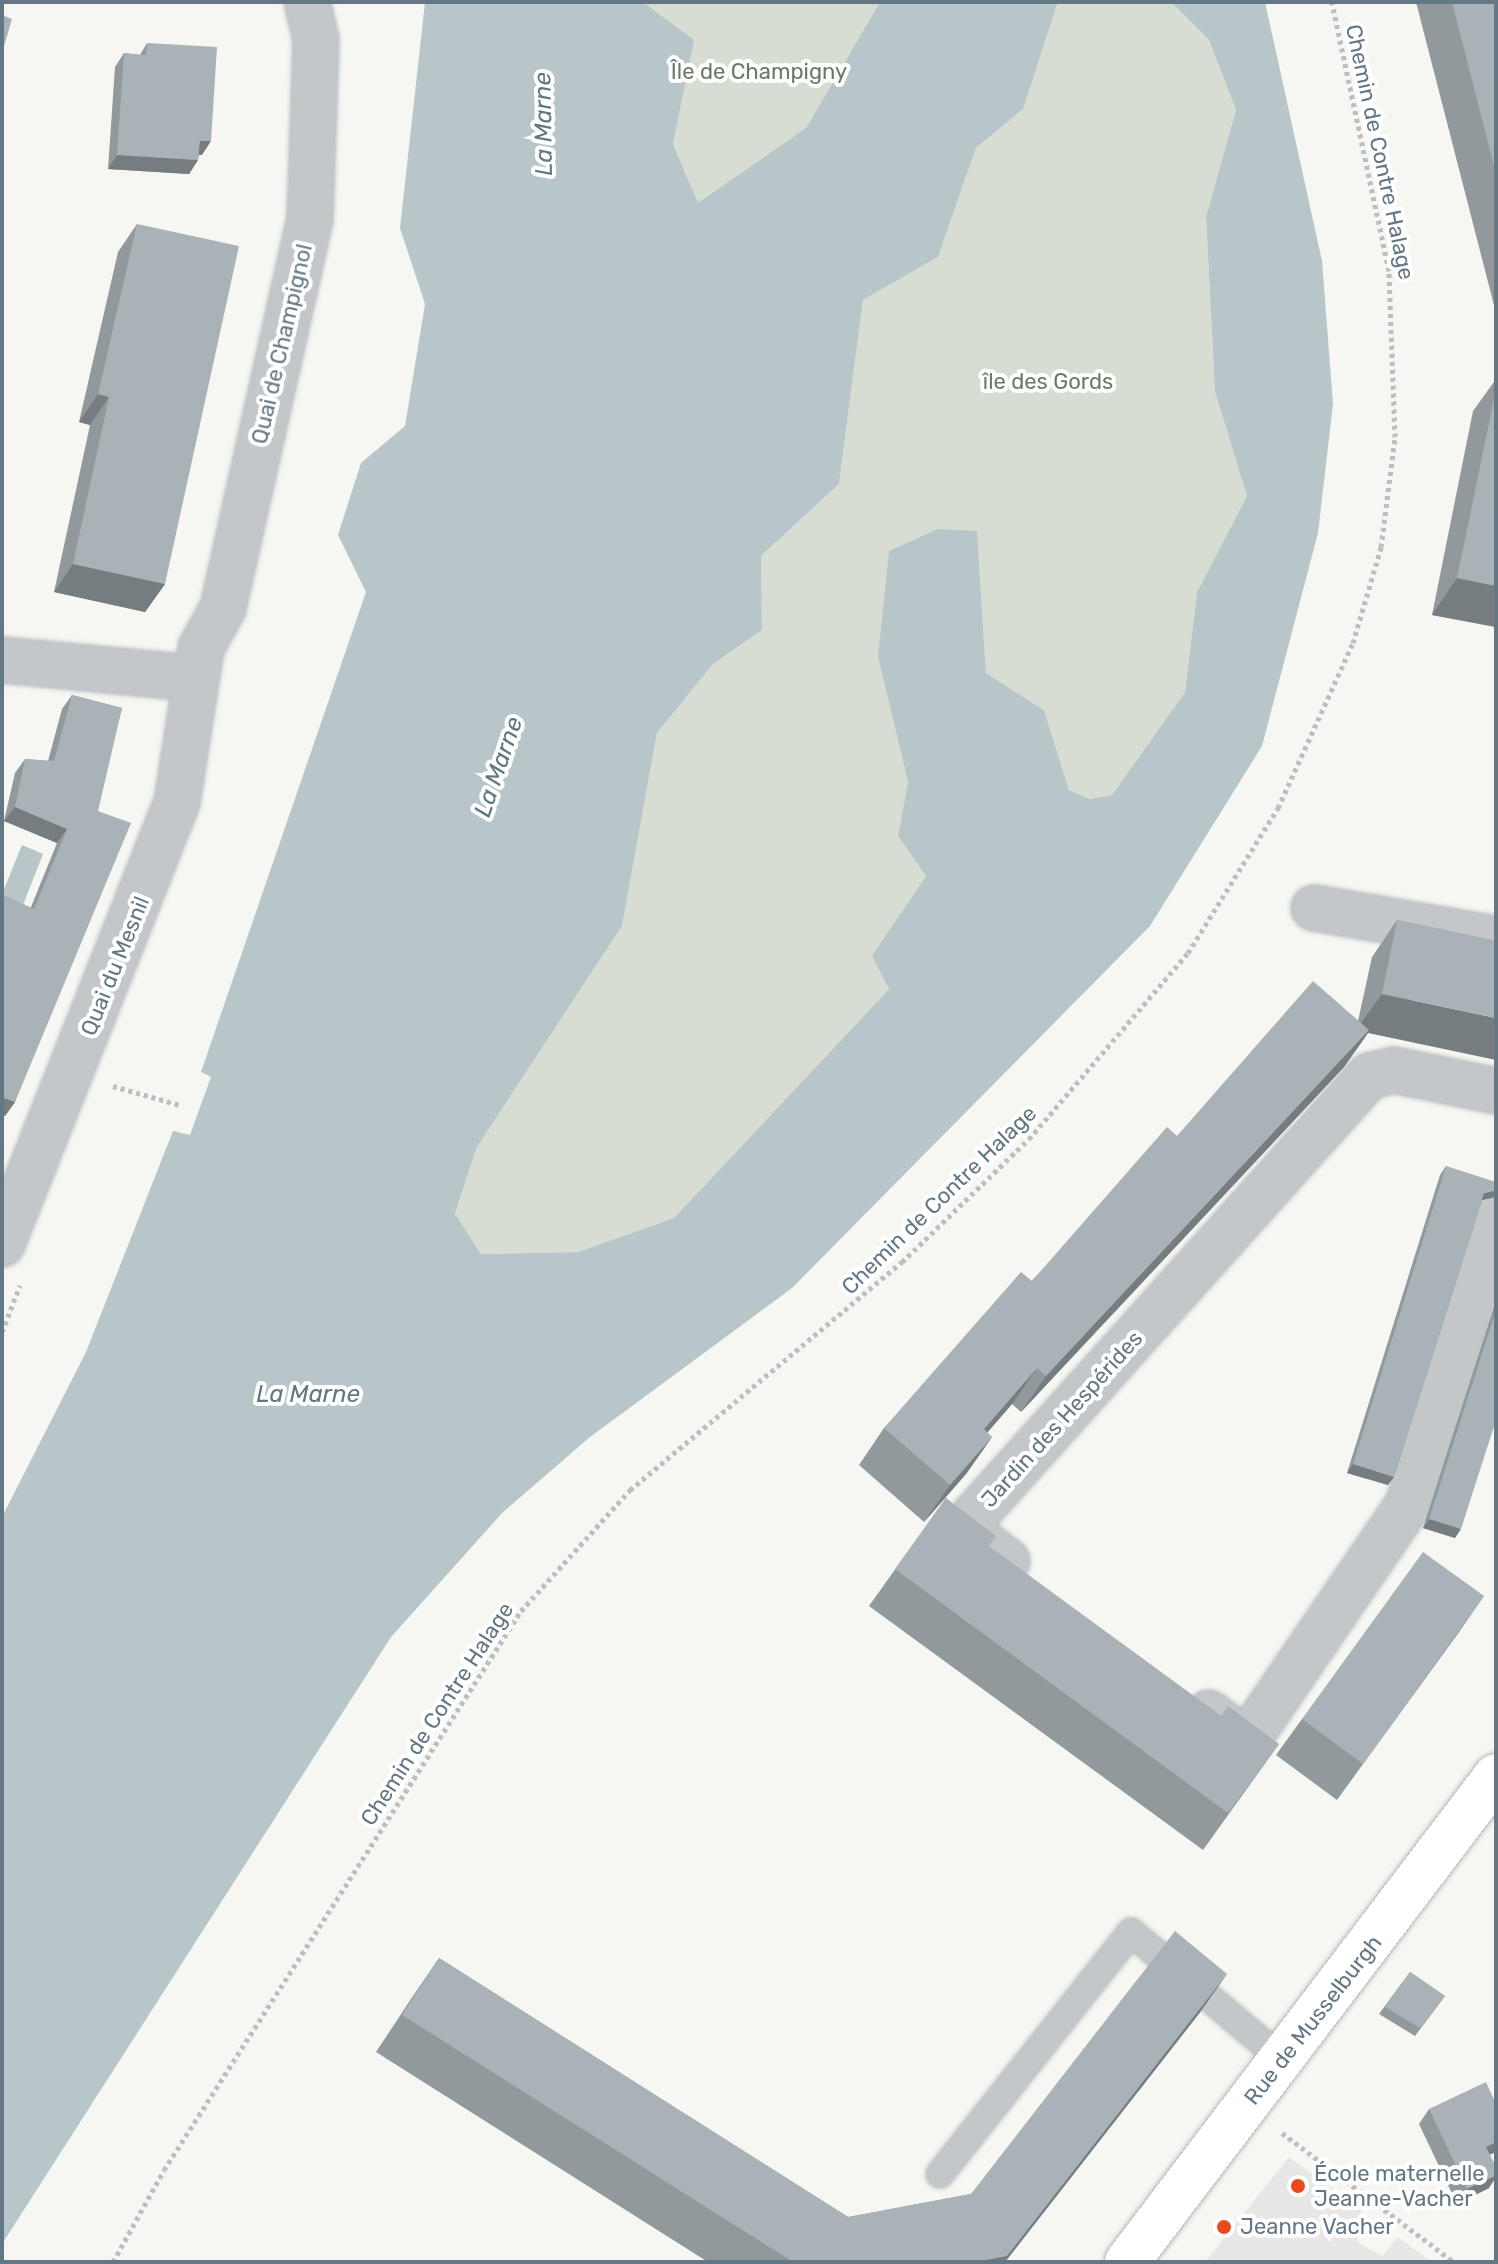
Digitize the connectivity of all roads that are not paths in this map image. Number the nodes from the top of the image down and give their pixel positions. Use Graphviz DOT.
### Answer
graph roads {
  1 [pos="307,2"];
  2 [pos="2,660"];
  3 [pos="194,678"];
  4 [pos="1314,908"];
  5 [pos="1496,939"];
  6 [pos="1496,1091"];
  7 [pos="1496,1219"];
  8 [pos="2,1244"];
  9 [pos="1038,1584"];
  10 [pos="1174,1687"];
  11 [pos="1496,1776"];
  12 [pos="1282,2059"];
  13 [pos="940,2174"];
  14 [pos="1127,2262"];
  1 -- 3 [label="street, Quai de Champignol"];
  2 -- 3 [label="street"];
  3 -- 8 [label="street, Quai du Mesnil"];
  4 -- 5 [label="street"];
  6 -- 9 [label="street, Jardin des Hespérides"];
  7 -- 10 [label="street"];
  11 -- 12 [label="street, Rue de Musselburgh"];
  12 -- 13 [label="lane"];
  12 -- 14 [label="street, Rue de Musselburgh"];
}
